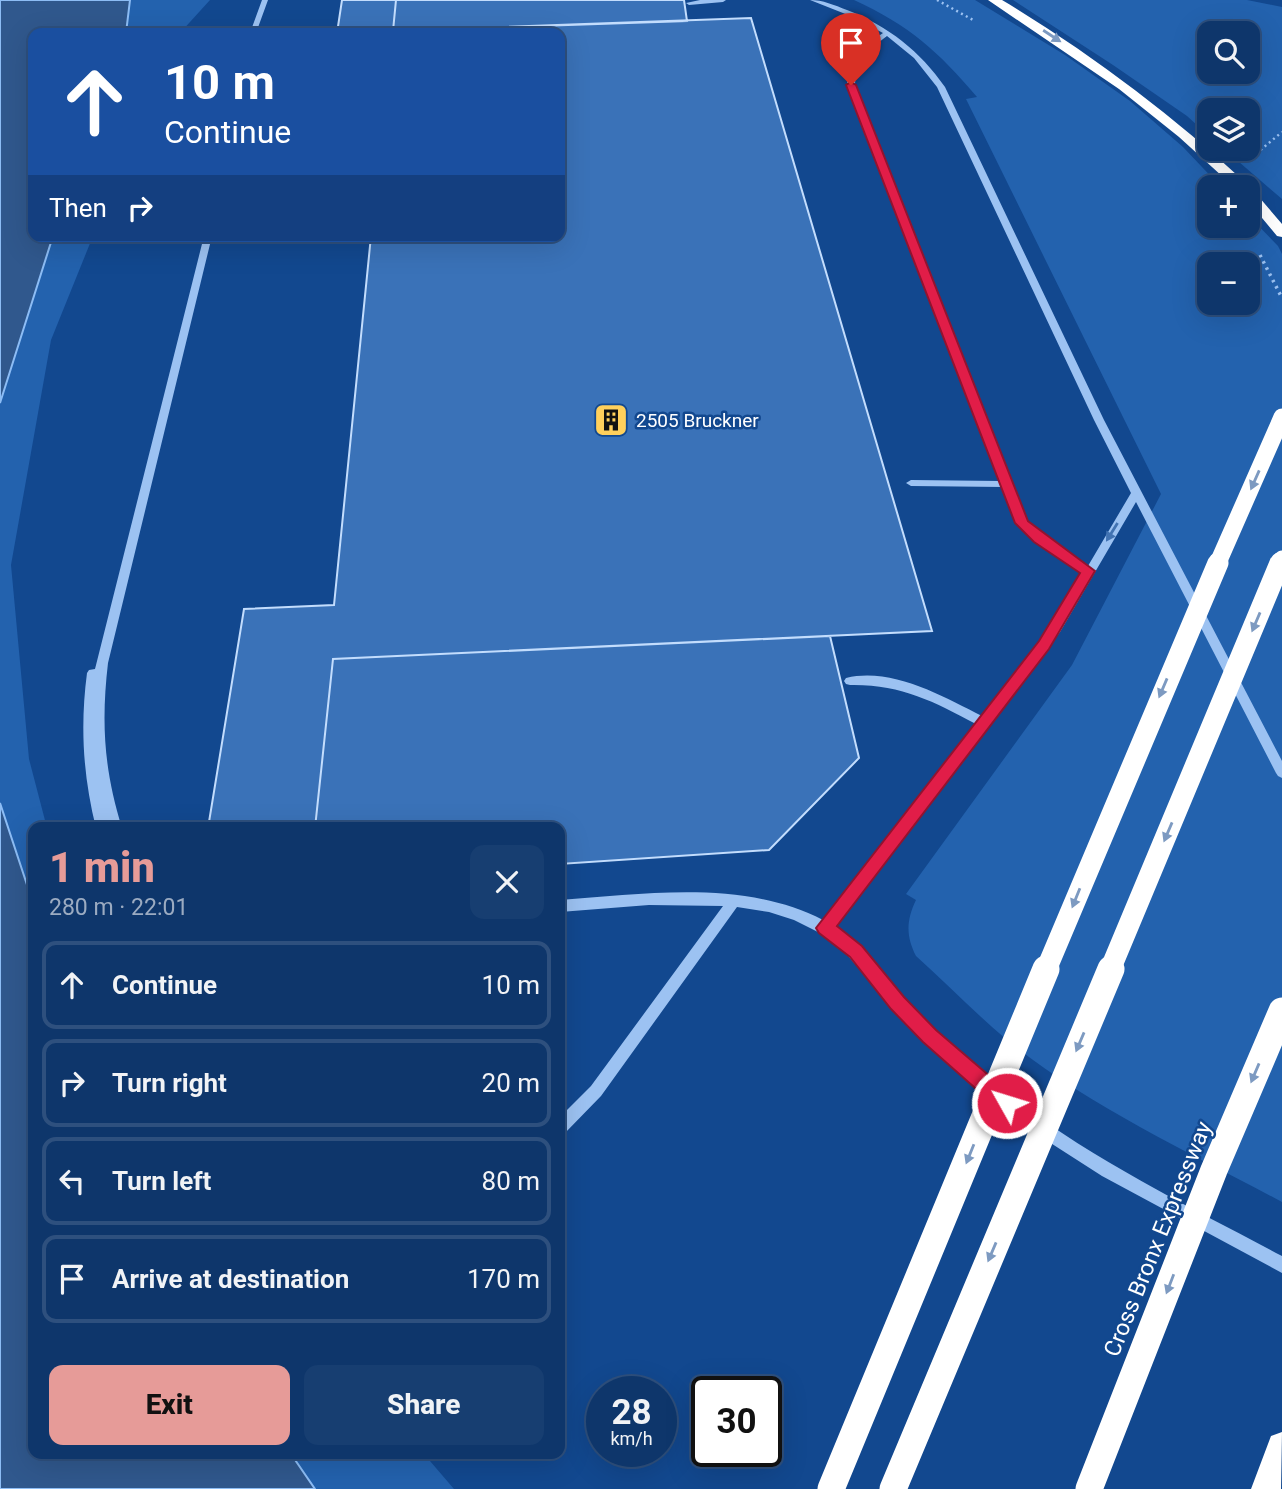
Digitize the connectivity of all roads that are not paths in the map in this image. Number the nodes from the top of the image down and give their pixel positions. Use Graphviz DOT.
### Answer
graph roads {
  1 [pos="267,0"];
  2 [pos="723,0"];
  3 [pos="813,0"];
  4 [pos="994,0"];
  5 [pos="689,3"];
  6 [pos="258,28"];
  7 [pos="887,33"];
  8 [pos="1227,175"];
  9 [pos="1260,208"];
  10 [pos="1282,233"];
  11 [pos="200,242"];
  12 [pos="207,242"];
  13 [pos="1282,417"];
  14 [pos="911,483"];
  15 [pos="1007,484"];
  16 [pos="1136,492"];
  17 [pos="1282,559"];
  18 [pos="1088,571"];
  19 [pos="850,681"];
  20 [pos="984,723"];
  21 [pos="1257,727"];
  22 [pos="1282,751"];
  23 [pos="1282,773"];
  24 [pos="101,822"];
  25 [pos="114,822"];
  26 [pos="734,901"];
  27 [pos="565,906"];
  28 [pos="825,928"];
  29 [pos="1282,1011"];
  30 [pos="565,1123"];
  31 [pos="1282,1265"];
  32 [pos="1282,1447"];
  33 [pos="831,1489"];
  34 [pos="893,1489"];
  35 [pos="1089,1489"];
  36 [pos="1266,1489"];
  1 -- 6 [label="street"];
  2 -- 5 [label="street"];
  3 -- 7 [label="lane"];
  4 -- 8 [label="highway, one-way"];
  7 -- 15 [label="street"];
  7 -- 16 [label="lane"];
  9 -- 10 [label="highway"];
  11 -- 24 [label="street"];
  12 -- 25 [label="street"];
  13 -- 33 [label="highway, one-way, bridge"];
  14 -- 15 [label="street"];
  15 -- 18 [label="street"];
  16 -- 18 [label="lane, one-way"];
  16 -- 21 [label="lane"];
  17 -- 34 [label="highway, one-way, bridge"];
  18 -- 20 [label="street"];
  19 -- 20 [label="street"];
  20 -- 28 [label="street"];
  21 -- 22 [label="street"];
  21 -- 23 [label="lane"];
  26 -- 27 [label="street"];
  26 -- 28 [label="street"];
  26 -- 30 [label="street"];
  28 -- 31 [label="street"];
  29 -- 35 [label="highway, Cross Bronx Expressway, one-way, bridge"];
  32 -- 36 [label="highway"];
}
